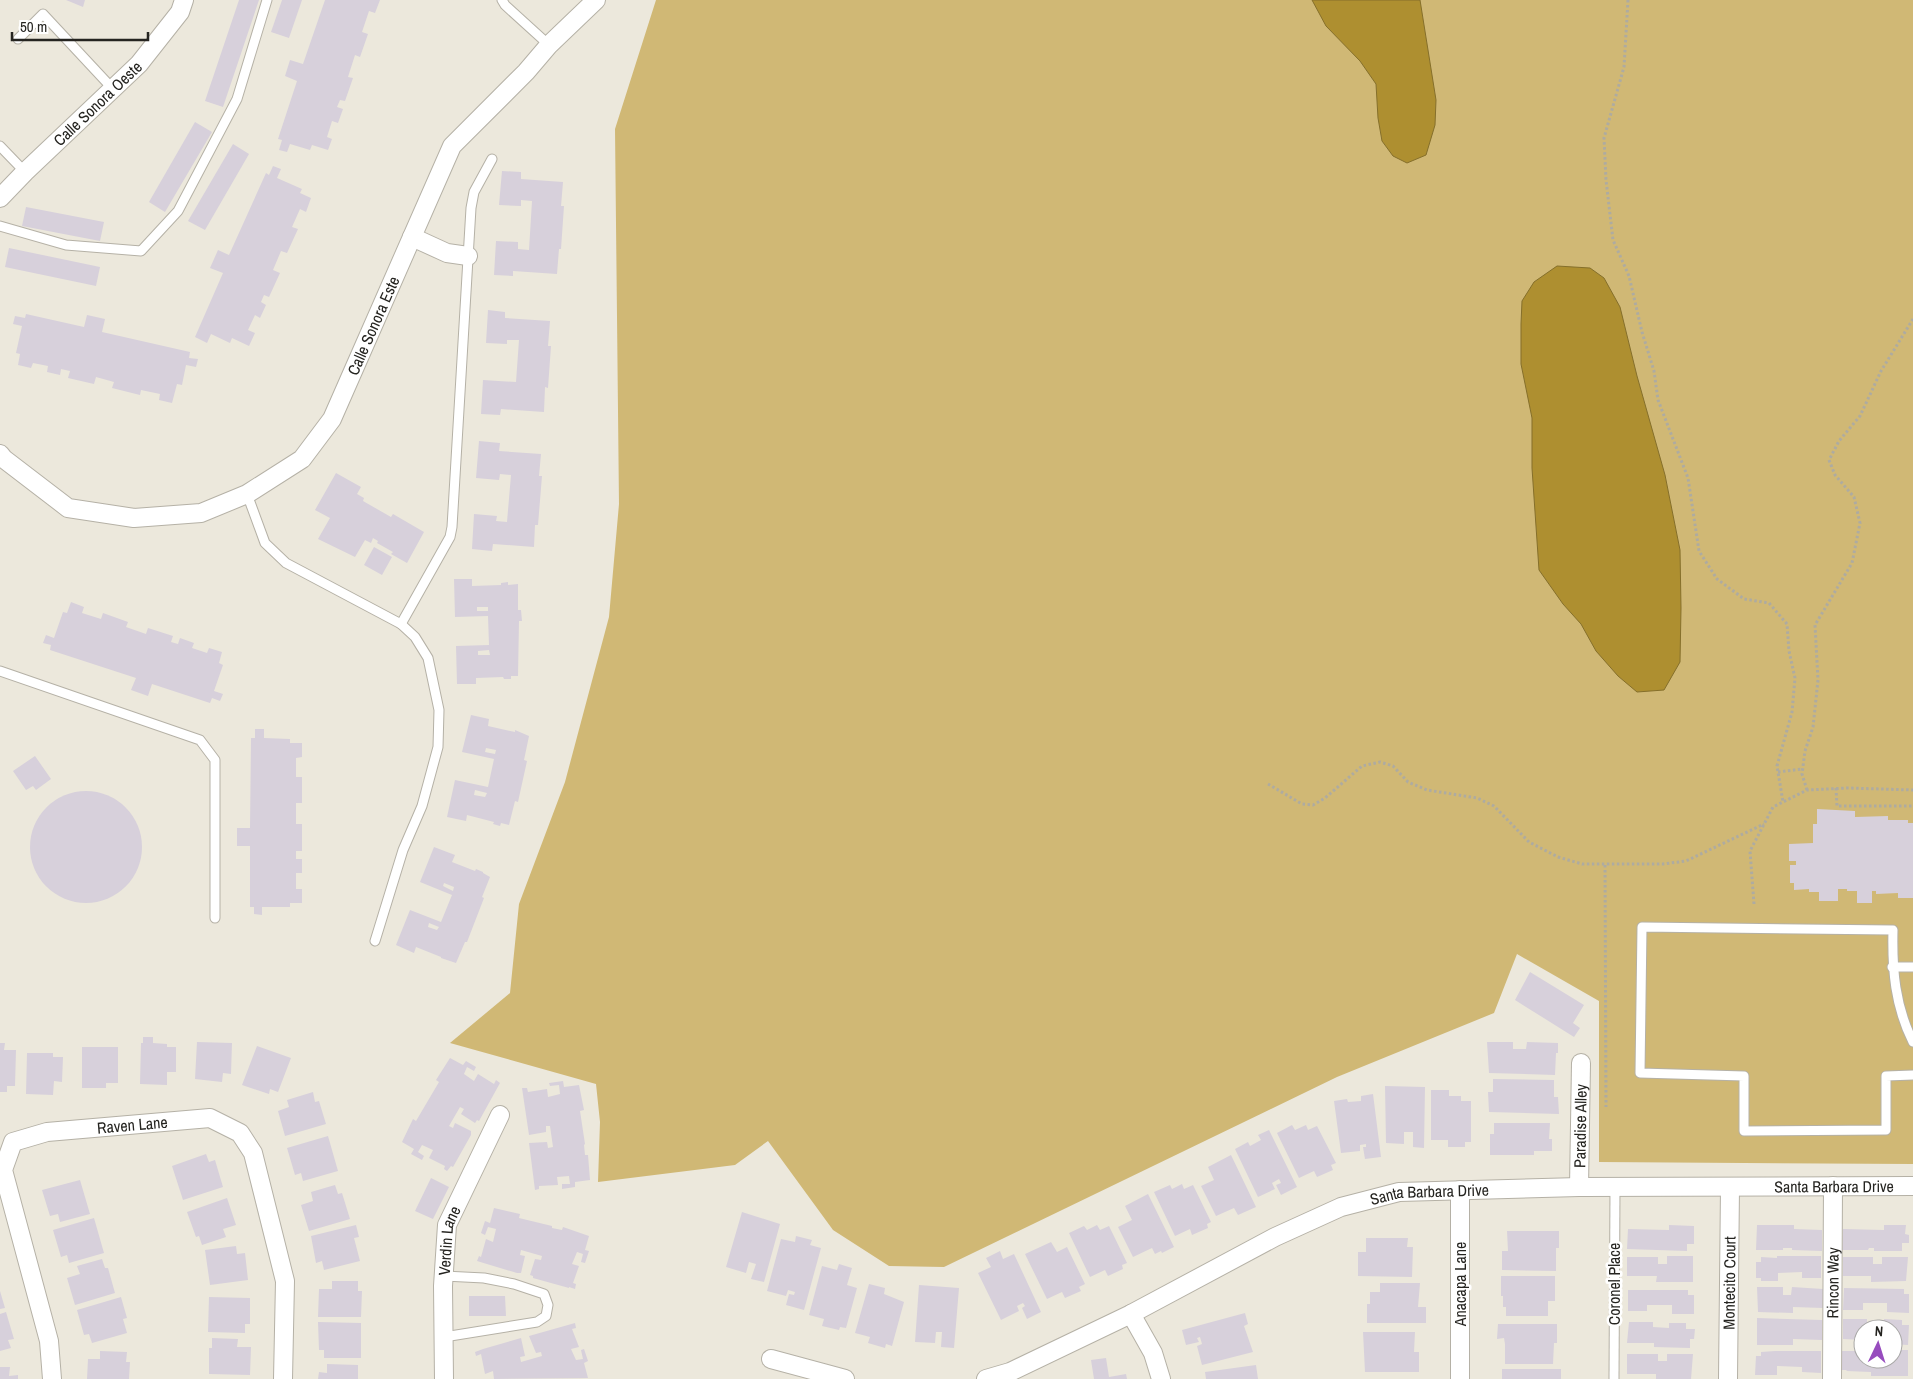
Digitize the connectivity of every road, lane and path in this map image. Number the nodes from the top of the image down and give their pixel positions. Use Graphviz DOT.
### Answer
graph roads {
  1 [pos="184,0"];
  2 [pos="267,0"];
  3 [pos="502,0"];
  4 [pos="596,0"];
  5 [pos="1628,0"];
  6 [pos="18,39"];
  7 [pos="549,45"];
  8 [pos="112,88"];
  9 [pos="0,146"];
  10 [pos="492,158"];
  11 [pos="25,172"];
  12 [pos="0,198"];
  13 [pos="0,226"];
  14 [pos="412,237"];
  15 [pos="468,256"];
  16 [pos="1913,319"];
  17 [pos="1,459"];
  18 [pos="247,494"];
  19 [pos="401,624"];
  20 [pos="0,671"];
  21 [pos="1802,769"];
  22 [pos="1778,772"];
  23 [pos="1268,784"];
  24 [pos="1836,788"];
  25 [pos="1807,790"];
  26 [pos="1913,790"];
  27 [pos="1784,802"];
  28 [pos="1913,806"];
  29 [pos="1764,824"];
  30 [pos="1605,865"];
  31 [pos="1754,904"];
  32 [pos="215,918"];
  33 [pos="375,941"];
  34 [pos="1892,967"];
  35 [pos="1913,967"];
  36 [pos="1913,1042"];
  37 [pos="1581,1063"];
  38 [pos="1913,1075"];
  39 [pos="1606,1107"];
  40 [pos="500,1115"];
  41 [pos="1832,1186"];
  42 [pos="1913,1186"];
  43 [pos="1580,1187"];
  44 [pos="1730,1187"];
  45 [pos="1615,1188"];
  46 [pos="1460,1190"];
  47 [pos="444,1276"];
  48 [pos="1131,1314"];
  49 [pos="444,1337"];
  50 [pos="771,1359"];
  51 [pos="52,1379"];
  52 [pos="283,1379"];
  53 [pos="444,1379"];
  54 [pos="845,1379"];
  55 [pos="986,1379"];
  56 [pos="1162,1379"];
  57 [pos="1460,1379"];
  58 [pos="1614,1379"];
  59 [pos="1728,1379"];
  60 [pos="1832,1379"];
  1 -- 8 [label="street, Calle Sonora Oeste"];
  2 -- 13 [label="lane"];
  3 -- 7 [label="lane"];
  4 -- 7 [label="street, Calle Sonora Este"];
  5 -- 22 [label="path"];
  6 -- 8 [label="lane"];
  7 -- 14 [label="street, Calle Sonora Este"];
  8 -- 11 [label="street, Calle Sonora Oeste"];
  9 -- 11 [label="lane"];
  10 -- 15 [label="lane"];
  11 -- 12 [label="street, Calle Sonora Oeste"];
  14 -- 15 [label="street"];
  14 -- 18 [label="street, Calle Sonora Este"];
  15 -- 19 [label="lane"];
  16 -- 21 [label="path"];
  17 -- 18 [label="street, Calle Sonora Este"];
  18 -- 19 [label="lane"];
  19 -- 33 [label="lane"];
  20 -- 32 [label="lane"];
  21 -- 22 [label="path"];
  21 -- 25 [label="path"];
  22 -- 27 [label="path"];
  23 -- 30 [label="path"];
  24 -- 25 [label="path"];
  24 -- 26 [label="path"];
  24 -- 28 [label="path"];
  25 -- 27 [label="path"];
  27 -- 29 [label="path"];
  29 -- 30 [label="path"];
  29 -- 31 [label="path"];
  30 -- 39 [label="path"];
  34 -- 35 [label="lane"];
  34 -- 36 [label="lane"];
  34 -- 38 [label="lane"];
  37 -- 43 [label="street, Paradise Alley"];
  40 -- 47 [label="street, Verdin Lane"];
  41 -- 42 [label="street, Santa Barbara Drive"];
  41 -- 44 [label="street, Santa Barbara Drive"];
  41 -- 60 [label="street, Rincon Way"];
  43 -- 45 [label="street, Santa Barbara Drive"];
  43 -- 46 [label="street, Santa Barbara Drive"];
  44 -- 45 [label="street, Santa Barbara Drive"];
  44 -- 59 [label="street, Montecito Court"];
  45 -- 58 [label="lane, Coronel Place"];
  46 -- 48 [label="street, Santa Barbara Drive"];
  46 -- 57 [label="street, Anacapa Lane"];
  47 -- 49 [label="street, Verdin Lane"];
  47 -- 49 [label="lane"];
  48 -- 55 [label="street, Santa Barbara Drive"];
  48 -- 56 [label="street"];
  49 -- 53 [label="street, Verdin Lane"];
  50 -- 54 [label="street"];
  51 -- 52 [label="street, Raven Lane"];
}
